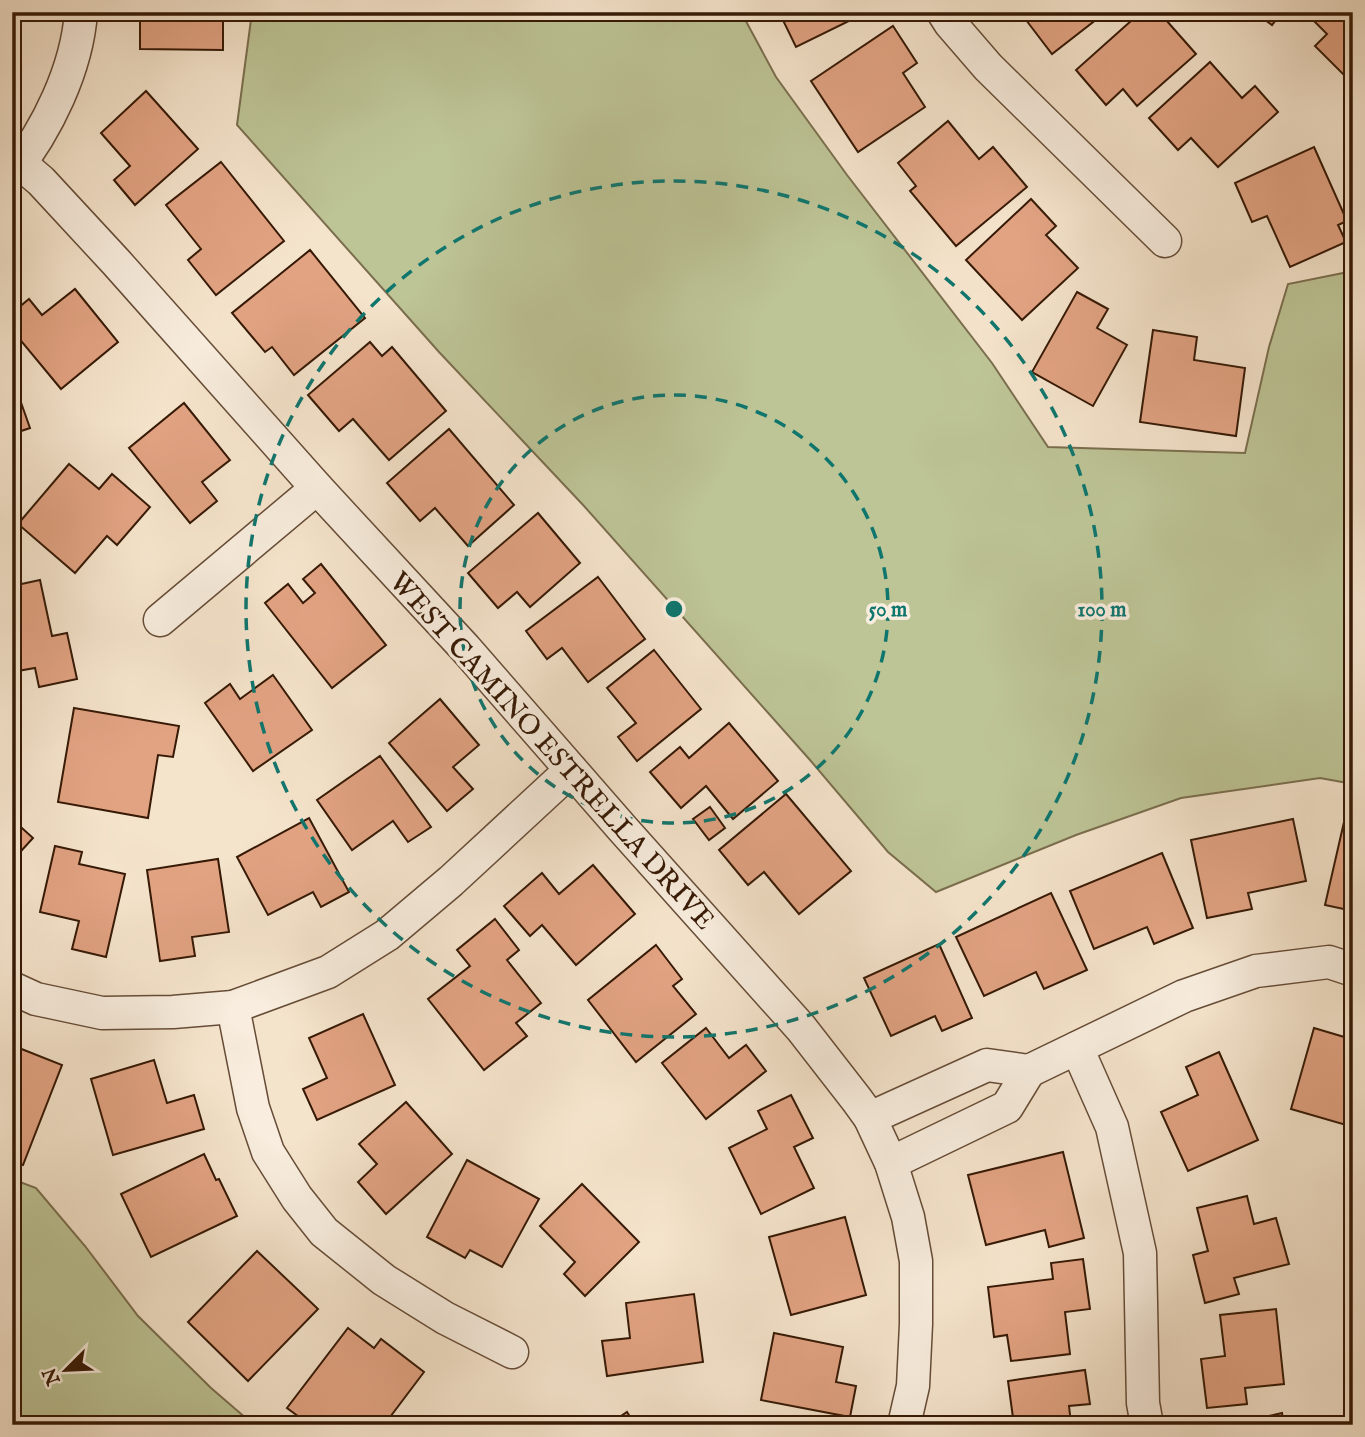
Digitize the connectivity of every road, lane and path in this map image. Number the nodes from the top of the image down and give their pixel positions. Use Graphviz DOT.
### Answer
graph roads {
  1 [pos="80,12"];
  2 [pos="943,12"];
  3 [pos="15,166"];
  4 [pos="1165,241"];
  5 [pos="317,488"];
  6 [pos="160,620"];
  7 [pos="571,770"];
  8 [pos="1353,970"];
  9 [pos="12,988"];
  10 [pos="233,1007"];
  11 [pos="1077,1048"];
  12 [pos="1029,1071"];
  13 [pos="870,1118"];
  14 [pos="891,1163"];
  15 [pos="512,1352"];
  16 [pos="904,1425"];
  17 [pos="1147,1425"];
  1 -- 3 [label="street"];
  2 -- 4 [label="street"];
  3 -- 5 [label="street, WEST CAMINO ESTRELLA DRIVE"];
  5 -- 6 [label="street"];
  5 -- 7 [label="street, WEST CAMINO ESTRELLA DRIVE"];
  7 -- 10 [label="street"];
  7 -- 13 [label="street, WEST CAMINO ESTRELLA DRIVE"];
  8 -- 11 [label="street"];
  9 -- 10 [label="street"];
  10 -- 15 [label="street"];
  11 -- 12 [label="street"];
  11 -- 17 [label="street"];
  12 -- 13 [label="street"];
  12 -- 14 [label="street"];
  13 -- 14 [label="street, WEST CAMINO ESTRELLA DRIVE"];
  14 -- 16 [label="street, WEST CAMINO ESTRELLA DRIVE"];
}
